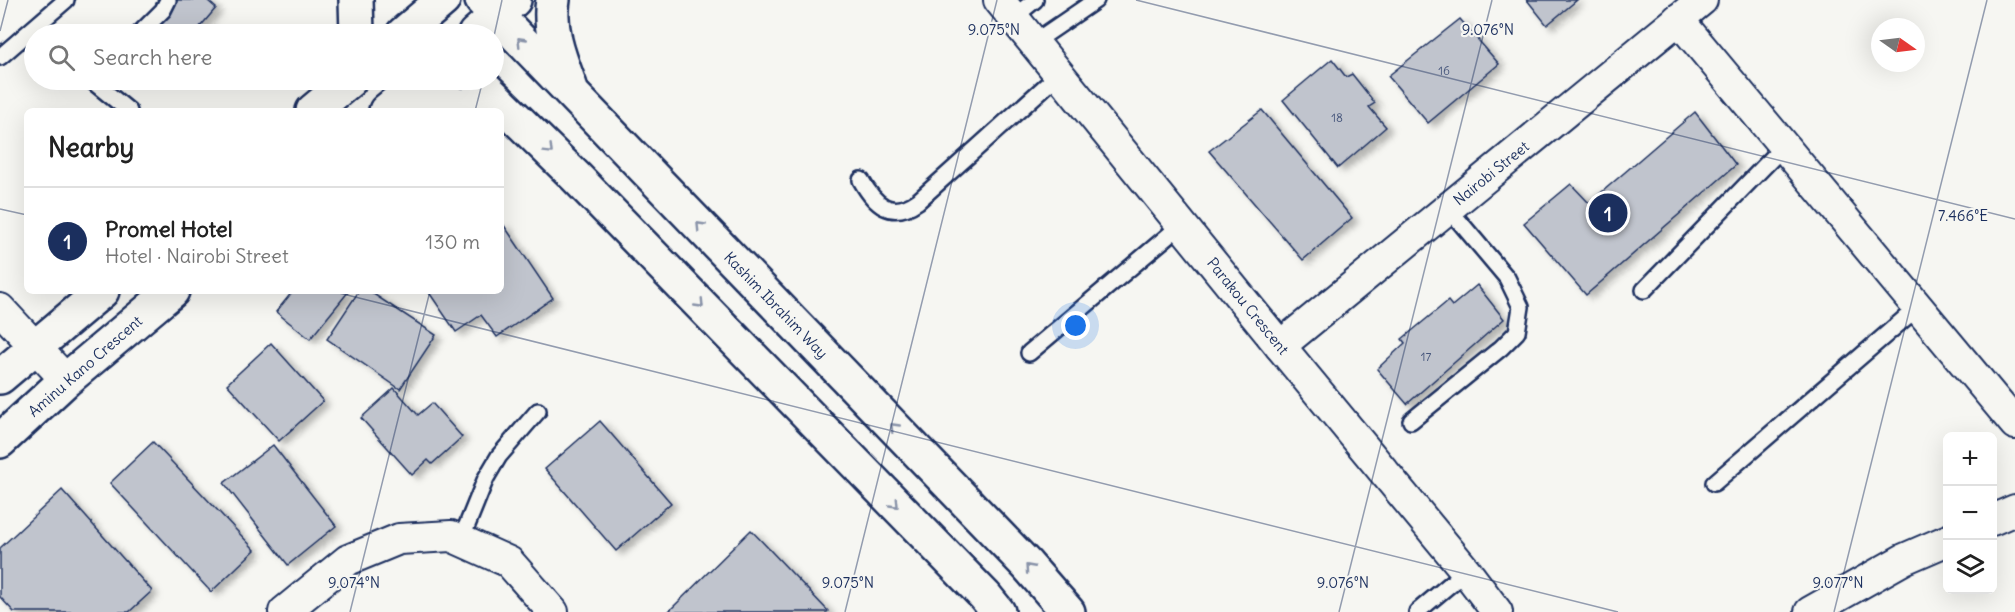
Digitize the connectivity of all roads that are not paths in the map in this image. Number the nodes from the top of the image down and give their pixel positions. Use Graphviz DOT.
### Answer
graph roads {
  1 [pos="66,0"];
  2 [pos="168,0"];
  3 [pos="356,0"];
  4 [pos="552,0"];
  5 [pos="1096,0"];
  6 [pos="1702,0"];
  7 [pos="1016,6"];
  8 [pos="492,12"];
  9 [pos="1678,19"];
  10 [pos="43,24"];
  11 [pos="149,24"];
  12 [pos="357,24"];
  13 [pos="504,24"];
  14 [pos="504,24"];
  15 [pos="24,40"];
  16 [pos="1034,43"];
  17 [pos="0,57"];
  18 [pos="1059,74"];
  19 [pos="104,90"];
  20 [pos="336,90"];
  21 [pos="411,90"];
  22 [pos="486,90"];
  23 [pos="572,94"];
  24 [pos="125,108"];
  25 [pos="316,108"];
  26 [pos="390,108"];
  27 [pos="423,108"];
  28 [pos="470,108"];
  29 [pos="501,108"];
  30 [pos="512,121"];
  31 [pos="1784,146"];
  32 [pos="861,180"];
  33 [pos="1448,208"];
  34 [pos="1181,225"];
  35 [pos="1644,290"];
  36 [pos="98,294"];
  37 [pos="167,294"];
  38 [pos="1918,307"];
  39 [pos="0,309"];
  40 [pos="37,346"];
  41 [pos="1280,346"];
  42 [pos="1029,353"];
  43 [pos="0,377"];
  44 [pos="66,380"];
  45 [pos="538,411"];
  46 [pos="1411,421"];
  47 [pos="2015,424"];
  48 [pos="0,441"];
  49 [pos="1714,483"];
  50 [pos="2015,510"];
  51 [pos="1997,518"];
  52 [pos="461,540"];
  53 [pos="1943,542"];
  54 [pos="1466,571"];
  55 [pos="284,612"];
  56 [pos="553,612"];
  57 [pos="998,612"];
  58 [pos="1068,612"];
  59 [pos="1417,612"];
  60 [pos="1497,612"];
  61 [pos="1810,612"];
  1 -- 10 [label="lane"];
  2 -- 11 [label="lane"];
  3 -- 12 [label="main road"];
  4 -- 23 [label="main road"];
  5 -- 16 [label="lane"];
  6 -- 9 [label="street, Nairobi Street"];
  7 -- 16 [label="street, Parakou Crescent"];
  14 -- 8 [label="main road, Kashim Ibrahim Way, one-way"];
  9 -- 31 [label="street"];
  9 -- 33 [label="street, Nairobi Street"];
  23 -- 13 [label="main road, Kashim Ibrahim Way, one-way"];
  15 -- 17 [label="lane"];
  16 -- 18 [label="street, Parakou Crescent"];
  18 -- 32 [label="lane"];
  18 -- 34 [label="street, Parakou Crescent"];
  19 -- 24 [label="lane"];
  20 -- 25 [label="main road"];
  21 -- 26 [label="main road"];
  22 -- 29 [label="main road"];
  58 -- 23 [label="main road, Kashim Ibrahim Way, one-way"];
  27 -- 28 [label="main road"];
  30 -- 57 [label="main road, one-way"];
  31 -- 35 [label="lane"];
  31 -- 38 [label="street"];
  33 -- 41 [label="street, Nairobi Street"];
  33 -- 46 [label="lane"];
  34 -- 41 [label="street, Parakou Crescent"];
  34 -- 42 [label="lane"];
  36 -- 40 [label="main road"];
  37 -- 44 [label="main road, Aminu Kano Crescent"];
  38 -- 47 [label="street"];
  38 -- 49 [label="lane"];
  39 -- 40 [label="street"];
  40 -- 43 [label="main road"];
  40 -- 44 [label="street"];
  41 -- 54 [label="street, Parakou Crescent"];
  44 -- 48 [label="main road, Aminu Kano Crescent"];
  45 -- 52 [label="lane"];
  50 -- 51 [label="street"];
  52 -- 55 [label="street"];
  52 -- 56 [label="street"];
  53 -- 61 [label="street"];
  54 -- 59 [label="lane"];
  54 -- 60 [label="street, Parakou Crescent"];
}
